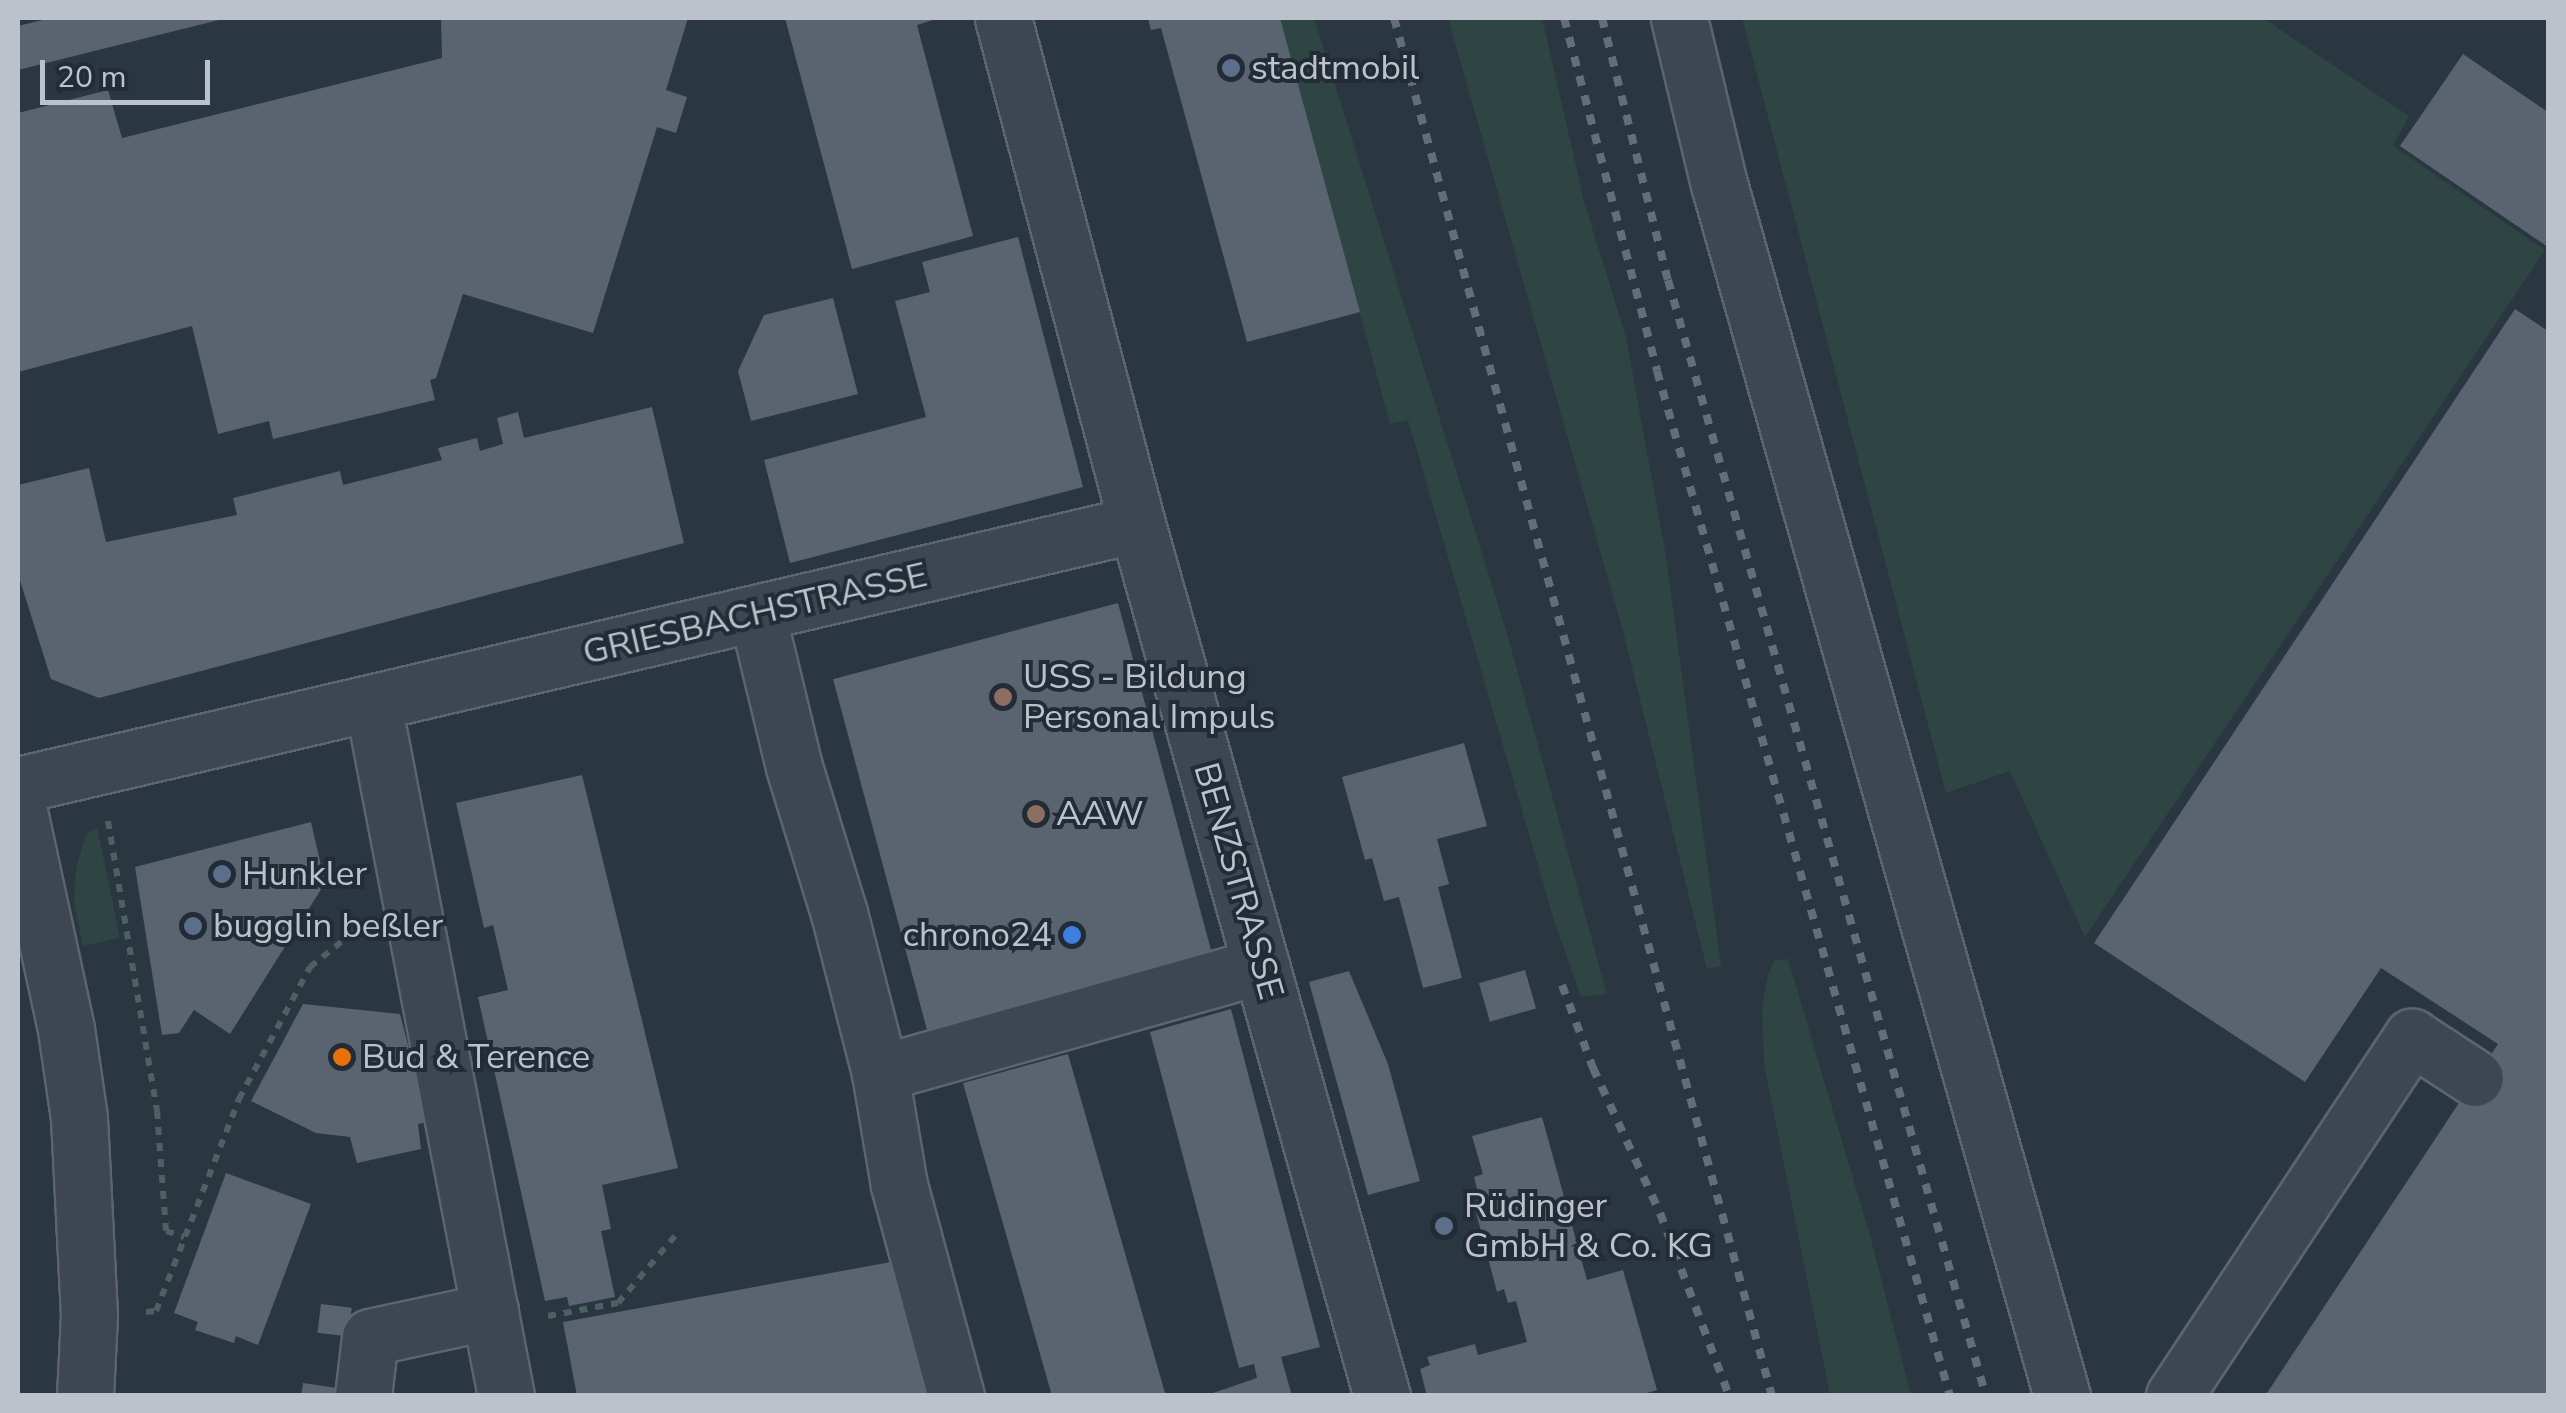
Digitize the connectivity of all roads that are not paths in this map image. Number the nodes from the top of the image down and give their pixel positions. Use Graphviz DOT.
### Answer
graph roads {
  1 [pos="1003,18"];
  2 [pos="1679,18"];
  3 [pos="1137,524"];
  4 [pos="757,614"];
  5 [pos="373,704"];
  6 [pos="18,785"];
  7 [pos="18,807"];
  8 [pos="1261,966"];
  9 [pos="880,1073"];
  10 [pos="2475,1078"];
  11 [pos="491,1319"];
  12 [pos="85,1396"];
  13 [pos="363,1396"];
  14 [pos="506,1396"];
  15 [pos="956,1396"];
  16 [pos="1382,1396"];
  17 [pos="2062,1396"];
  18 [pos="2174,1396"];
  1 -- 3 [label="street, BENZSTRASSE"];
  2 -- 17 [label="street"];
  3 -- 4 [label="street, GRIESBACHSTRASSE"];
  3 -- 8 [label="street, BENZSTRASSE"];
  4 -- 5 [label="street, GRIESBACHSTRASSE"];
  4 -- 9 [label="street"];
  5 -- 6 [label="street, GRIESBACHSTRASSE"];
  5 -- 11 [label="street"];
  7 -- 12 [label="street"];
  8 -- 9 [label="street"];
  8 -- 16 [label="street, BENZSTRASSE"];
  9 -- 15 [label="street"];
  10 -- 18 [label="street"];
  11 -- 13 [label="street"];
  11 -- 14 [label="street"];
}
